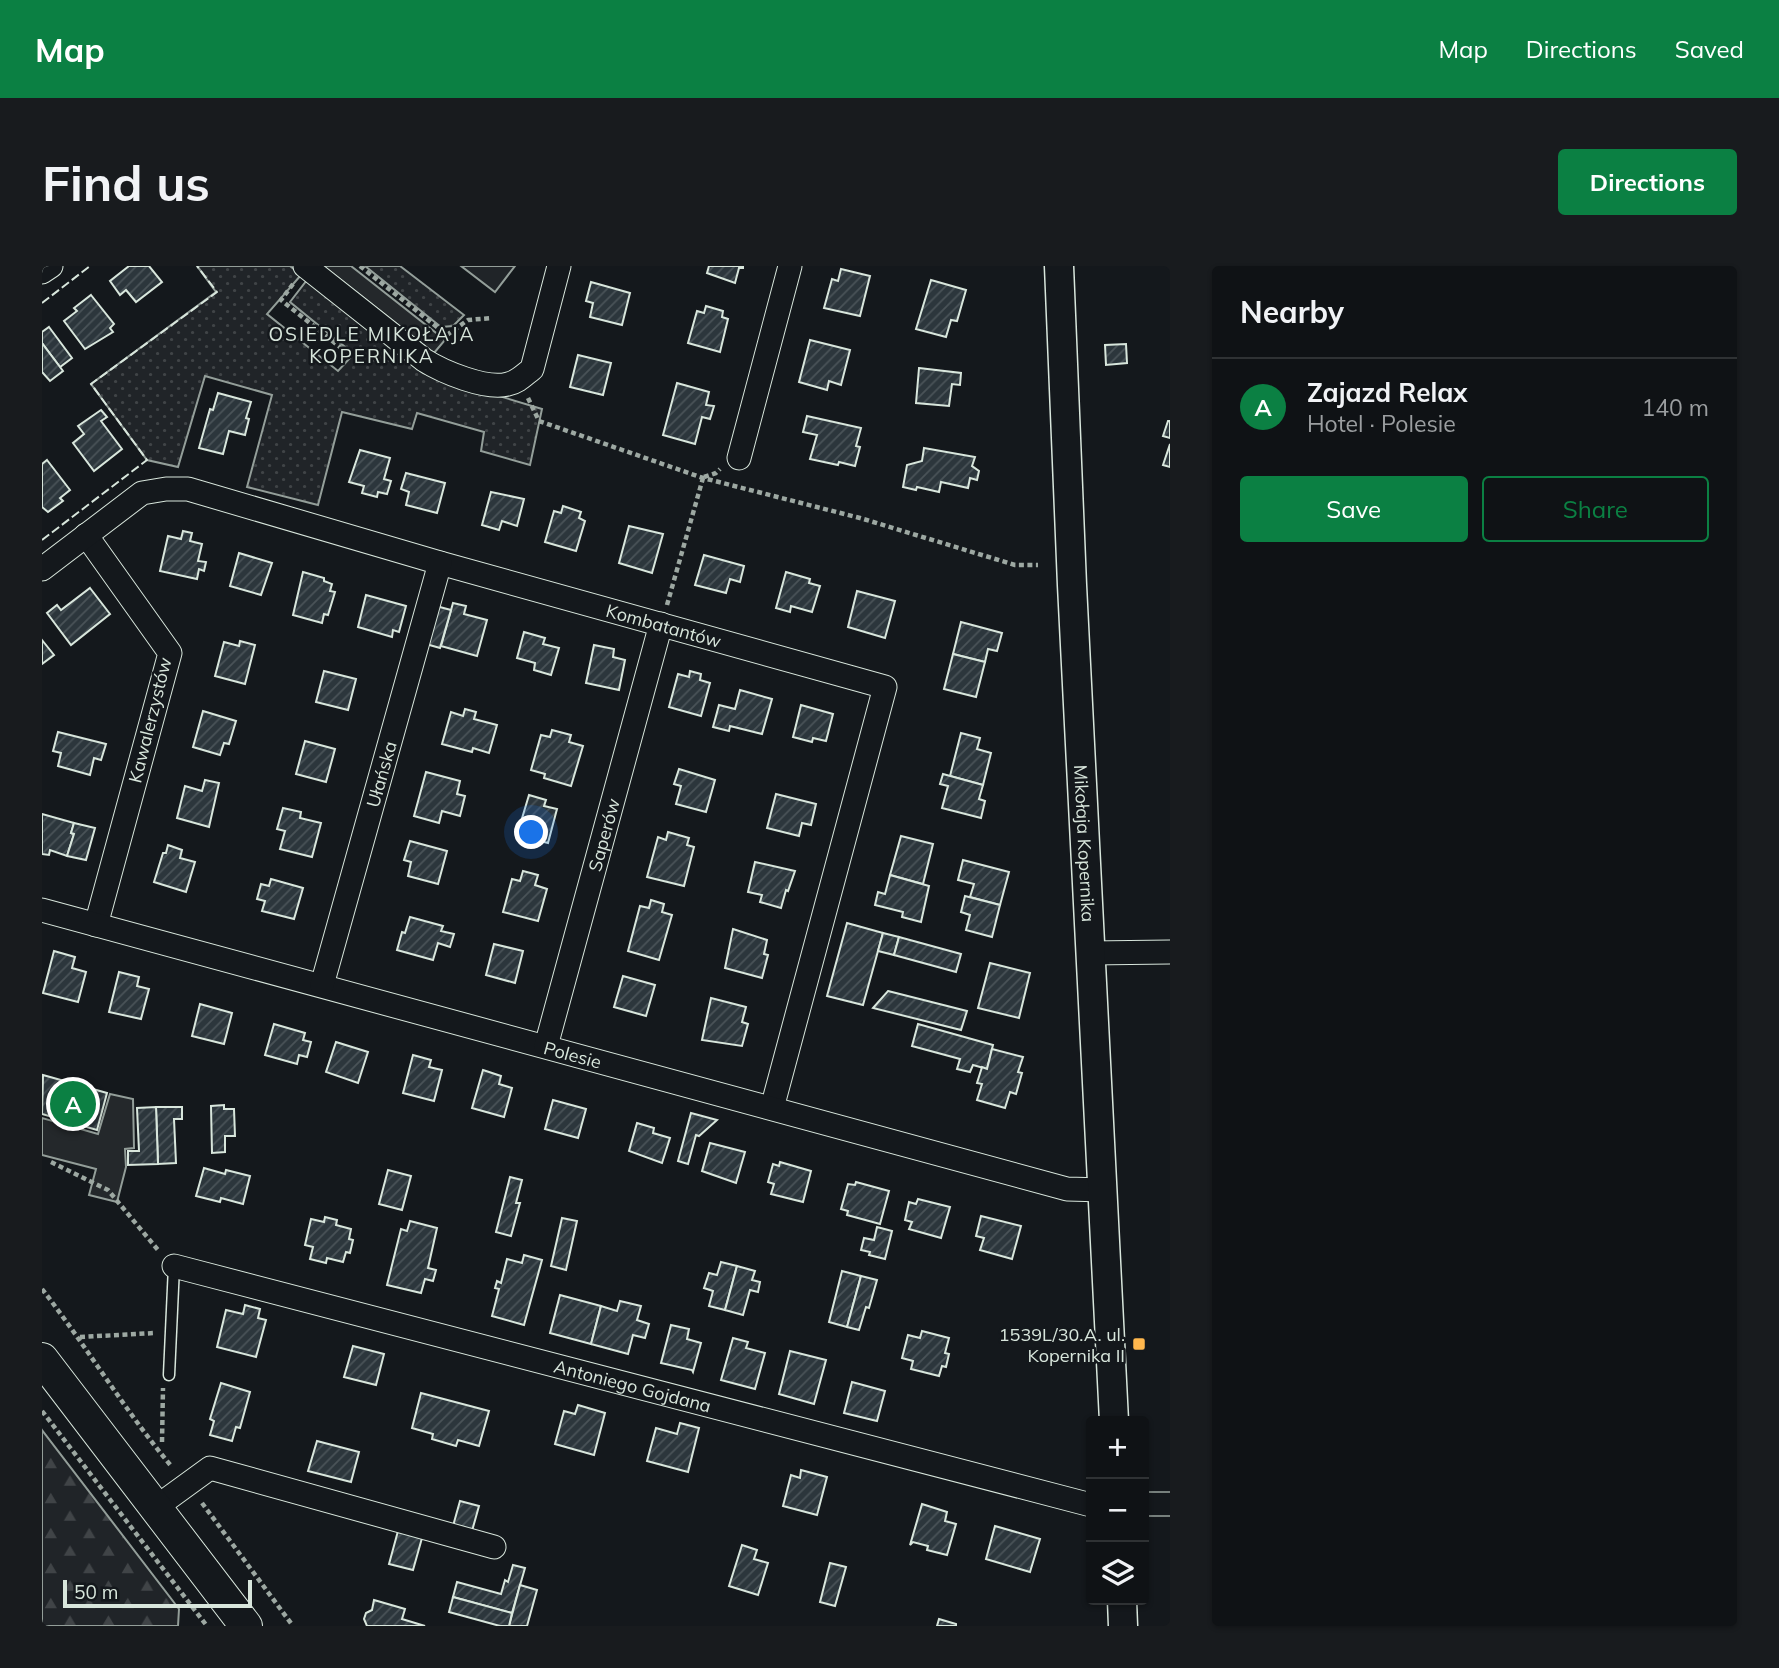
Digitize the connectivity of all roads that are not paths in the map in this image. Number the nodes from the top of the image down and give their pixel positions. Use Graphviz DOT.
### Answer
graph roads {
  1 [pos="51,266"];
  2 [pos="305,266"];
  3 [pos="559,266"];
  4 [pos="789,266"];
  5 [pos="1059,266"];
  6 [pos="42,272"];
  7 [pos="739,458"];
  8 [pos="86,535"];
  9 [pos="440,563"];
  10 [pos="42,569"];
  11 [pos="661,624"];
  12 [pos="42,910"];
  13 [pos="96,925"];
  14 [pos="1170,952"];
  15 [pos="1090,953"];
  16 [pos="322,985"];
  17 [pos="546,1046"];
  18 [pos="772,1108"];
  19 [pos="1104,1190"];
  20 [pos="174,1266"];
  21 [pos="42,1359"];
  22 [pos="169,1375"];
  23 [pos="1114,1416"];
  24 [pos="1086,1504"];
  25 [pos="1149,1504"];
  26 [pos="1170,1504"];
  27 [pos="155,1508"];
  28 [pos="494,1547"];
  29 [pos="1122,1605"];
  30 [pos="246,1626"];
  31 [pos="1123,1626"];
  1 -- 6 [label="street"];
  2 -- 3 [label="street"];
  4 -- 7 [label="street"];
  5 -- 15 [label="street, Mikołaja Kopernika"];
  8 -- 9 [label="street, Kombatantów"];
  8 -- 10 [label="street, Kombatantów"];
  8 -- 13 [label="street, Kawalerzystów"];
  9 -- 11 [label="street, Kombatantów"];
  9 -- 16 [label="street, Ułańska"];
  11 -- 17 [label="street, Saperów"];
  11 -- 18 [label="street, Kombatantów"];
  12 -- 13 [label="street, Polesie"];
  13 -- 16 [label="street, Polesie"];
  14 -- 15 [label="street"];
  15 -- 19 [label="street, Mikołaja Kopernika"];
  16 -- 17 [label="street, Polesie"];
  17 -- 18 [label="street, Polesie"];
  18 -- 19 [label="street, Polesie"];
  19 -- 23 [label="street, Mikołaja Kopernika"];
  20 -- 22 [label="lane"];
  20 -- 24 [label="street, Antoniego Gojdana"];
  21 -- 27 [label="main road"];
  25 -- 26 [label="street"];
  27 -- 28 [label="street"];
  27 -- 30 [label="main road"];
  29 -- 31 [label="street"];
}
